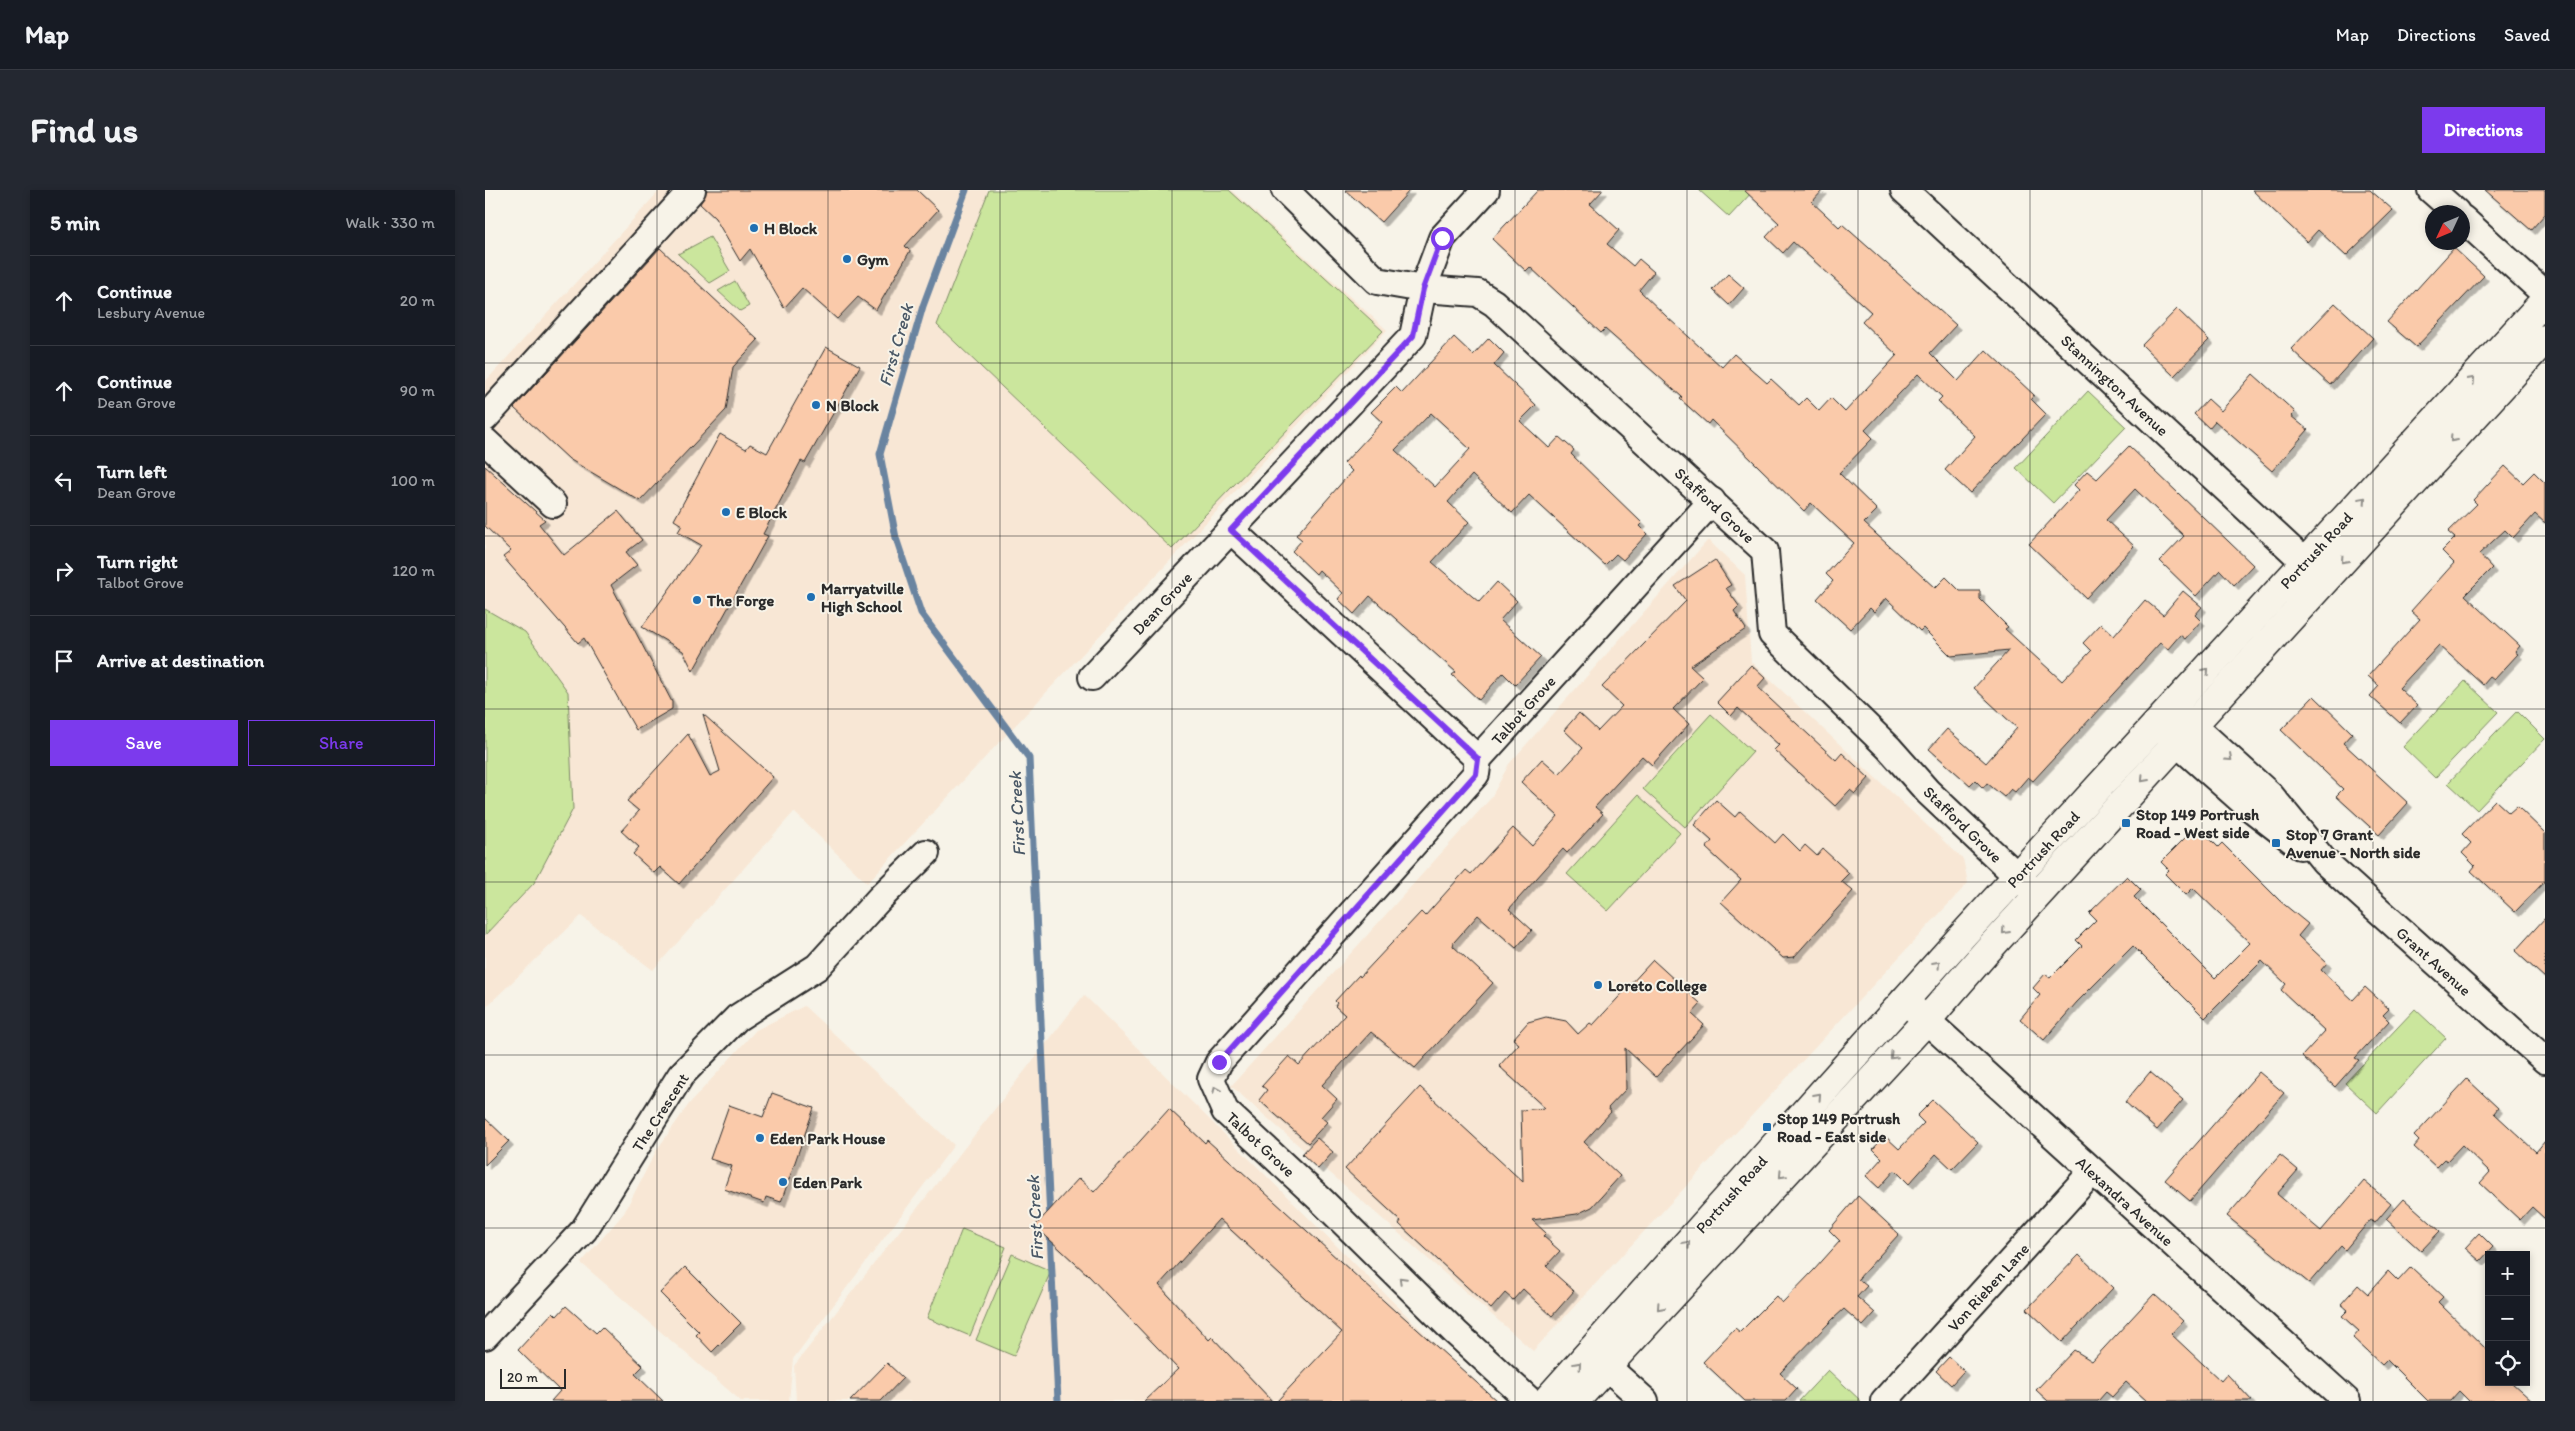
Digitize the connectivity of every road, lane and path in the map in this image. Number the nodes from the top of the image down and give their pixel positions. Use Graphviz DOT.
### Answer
graph roads {
  1 [pos="692,190"];
  2 [pos="1285,190"];
  3 [pos="1486,190"];
  4 [pos="1904,190"];
  5 [pos="2431,190"];
  6 [pos="2447,205"];
  7 [pos="2470,225"];
  8 [pos="1423,289"];
  9 [pos="2545,294"];
  10 [pos="2545,300"];
  11 [pos="2545,339"];
  12 [pos="485,418"];
  13 [pos="485,441"];
  14 [pos="1712,501"];
  15 [pos="553,504"];
  16 [pos="1231,530"];
  17 [pos="2305,562"];
  18 [pos="2325,581"];
  19 [pos="1092,677"];
  20 [pos="2165,716"];
  21 [pos="2185,734"];
  22 [pos="1478,759"];
  23 [pos="927,853"];
  24 [pos="2018,876"];
  25 [pos="2037,895"];
  26 [pos="1904,1000"];
  27 [pos="1926,1021"];
  28 [pos="2545,1060"];
  29 [pos="2092,1172"];
  30 [pos="485,1336"];
  31 [pos="1606,1366"];
  32 [pos="1529,1401"];
  33 [pos="1546,1401"];
  34 [pos="1575,1401"];
  35 [pos="1645,1401"];
  36 [pos="1884,1401"];
  37 [pos="2347,1401"];
  1 -- 12 [label="street"];
  2 -- 8 [label="street, Stafford Grove"];
  3 -- 8 [label="street, Dean Grove"];
  4 -- 17 [label="street, Stannington Avenue"];
  5 -- 6 [label="street"];
  7 -- 9 [label="street"];
  8 -- 14 [label="street, Stafford Grove"];
  8 -- 16 [label="street, Dean Grove"];
  17 -- 10 [label="highway, Portrush Road, one-way"];
  11 -- 18 [label="highway, Portrush Road, one-way"];
  13 -- 15 [label="street"];
  14 -- 22 [label="street, Talbot Grove"];
  14 -- 24 [label="street, Stafford Grove"];
  16 -- 19 [label="street, Dean Grove"];
  16 -- 22 [label="street"];
  17 -- 18 [label="street, Stannington Avenue"];
  20 -- 17 [label="highway, Portrush Road, one-way"];
  18 -- 21 [label="highway, Portrush Road"];
  20 -- 21 [label="street, Grant Avenue"];
  20 -- 24 [label="highway, Portrush Road"];
  21 -- 25 [label="highway, Portrush Road, one-way"];
  21 -- 28 [label="street, Grant Avenue"];
  32 -- 22 [label="street, Talbot Grove, one-way"];
  23 -- 30 [label="street, The Crescent"];
  24 -- 25 [label="street, Stafford Grove"];
  26 -- 24 [label="highway, Portrush Road, one-way"];
  25 -- 27 [label="highway, Portrush Road, one-way"];
  26 -- 27 [label="street, Alexandra Avenue"];
  33 -- 26 [label="highway, Portrush Road, one-way"];
  27 -- 29 [label="street, Alexandra Avenue"];
  27 -- 31 [label="highway, Portrush Road, one-way"];
  29 -- 36 [label="street, Von Rieben Lane"];
  29 -- 37 [label="street, Alexandra Avenue"];
  31 -- 34 [label="highway, Portrush Road"];
  31 -- 35 [label="street"];
}
